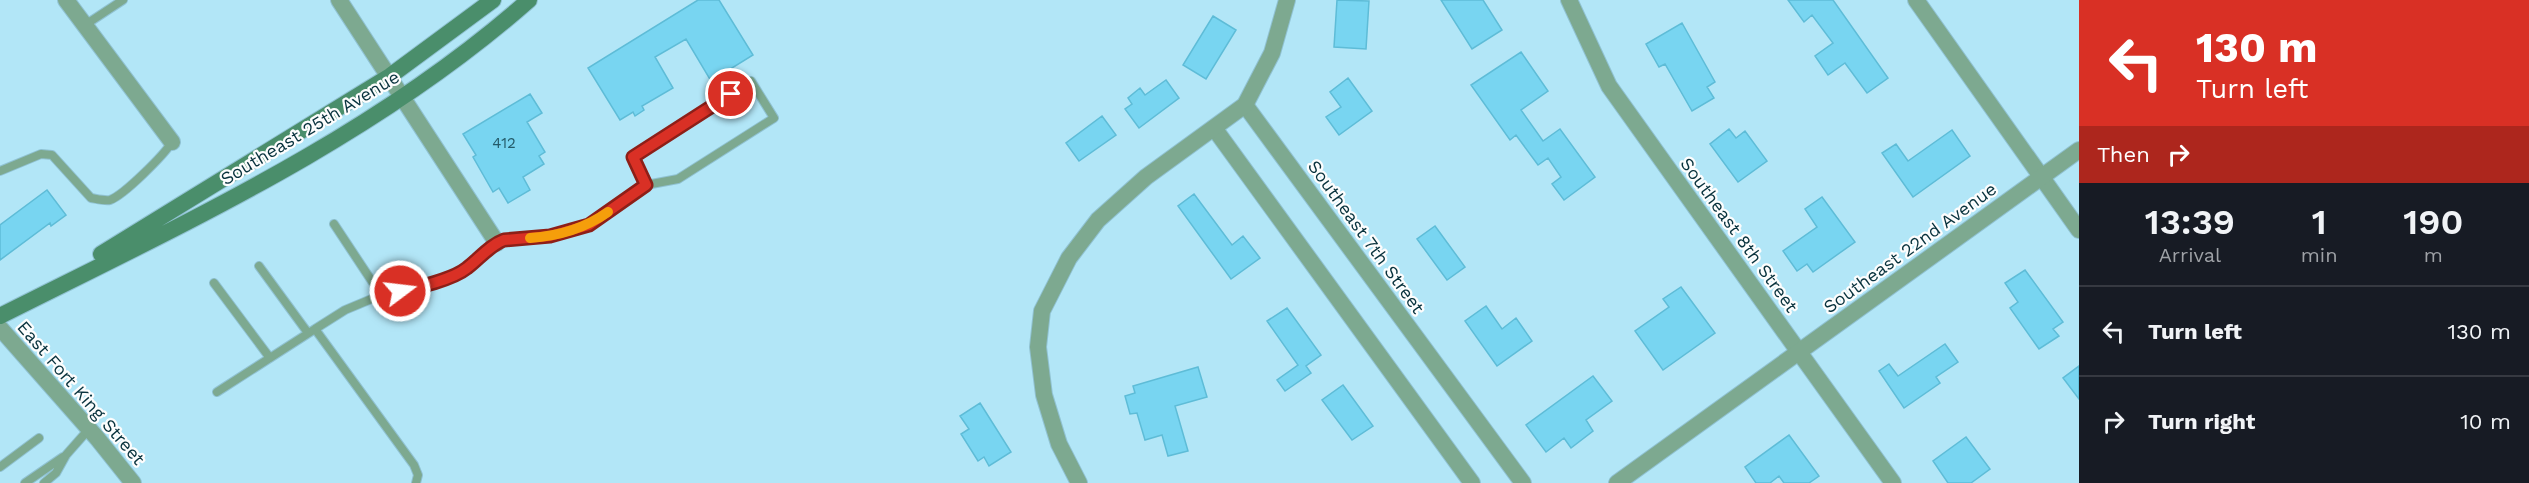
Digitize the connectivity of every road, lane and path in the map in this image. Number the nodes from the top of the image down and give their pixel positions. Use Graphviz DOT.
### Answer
graph roads {
  1 [pos="66,0"];
  2 [pos="123,0"];
  3 [pos="339,0"];
  4 [pos="493,0"];
  5 [pos="529,0"];
  6 [pos="1287,0"];
  7 [pos="1569,0"];
  8 [pos="1916,0"];
  9 [pos="85,25"];
  10 [pos="390,76"];
  11 [pos="403,95"];
  12 [pos="1245,105"];
  13 [pos="1214,128"];
  14 [pos="172,142"];
  15 [pos="2079,150"];
  16 [pos="0,171"];
  17 [pos="2041,177"];
  18 [pos="646,185"];
  19 [pos="334,224"];
  20 [pos="2079,230"];
  21 [pos="497,243"];
  22 [pos="259,266"];
  23 [pos="214,283"];
  24 [pos="381,295"];
  25 [pos="0,315"];
  26 [pos="0,328"];
  27 [pos="311,331"];
  28 [pos="1799,352"];
  29 [pos="270,358"];
  30 [pos="217,392"];
  31 [pos="89,429"];
  32 [pos="39,438"];
  33 [pos="66,455"];
  34 [pos="0,466"];
  35 [pos="26,483"];
  36 [pos="44,483"];
  37 [pos="133,483"];
  38 [pos="416,483"];
  39 [pos="1079,483"];
  40 [pos="1472,483"];
  41 [pos="1523,483"];
  42 [pos="1617,483"];
  43 [pos="1893,483"];
  1 -- 9 [label="street"];
  2 -- 9 [label="lane"];
  3 -- 10 [label="street"];
  4 -- 10 [label="main road, Southeast 25th Avenue"];
  5 -- 11 [label="main road, Southeast 25th Avenue"];
  6 -- 12 [label="street"];
  7 -- 28 [label="street, Southeast 8th Street"];
  8 -- 17 [label="street"];
  9 -- 14 [label="street"];
  10 -- 11 [label="street"];
  10 -- 25 [label="main road, Southeast 25th Avenue"];
  11 -- 21 [label="street"];
  11 -- 25 [label="main road, Southeast 25th Avenue"];
  12 -- 13 [label="street"];
  12 -- 41 [label="street, Southeast 7th Street"];
  13 -- 39 [label="street"];
  13 -- 40 [label="street"];
  14 -- 16 [label="lane"];
  15 -- 17 [label="street, Southeast 22nd Avenue"];
  17 -- 20 [label="street"];
  17 -- 28 [label="street, Southeast 22nd Avenue"];
  18 -- 18 [label="lane"];
  18 -- 21 [label="lane"];
  19 -- 24 [label="lane"];
  21 -- 24 [label="lane"];
  22 -- 27 [label="lane"];
  23 -- 29 [label="lane"];
  24 -- 27 [label="lane"];
  26 -- 31 [label="street, East Fort King Street"];
  27 -- 29 [label="lane"];
  27 -- 38 [label="lane"];
  28 -- 42 [label="street, Southeast 22nd Avenue"];
  28 -- 43 [label="street, Southeast 8th Street"];
  29 -- 30 [label="lane"];
  31 -- 33 [label="lane"];
  31 -- 37 [label="street, East Fort King Street"];
  32 -- 34 [label="lane"];
  33 -- 35 [label="lane"];
  33 -- 36 [label="lane"];
}
